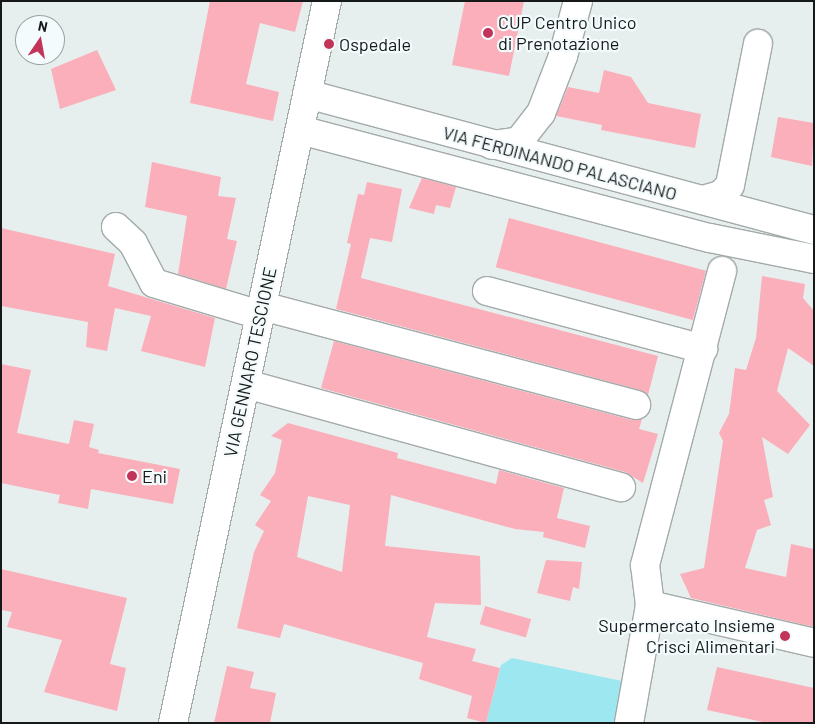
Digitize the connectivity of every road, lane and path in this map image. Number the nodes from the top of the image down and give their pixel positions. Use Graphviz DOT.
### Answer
graph roads {
  1 [pos="327,1"];
  2 [pos="578,1"];
  3 [pos="758,44"];
  4 [pos="307,94"];
  5 [pos="300,130"];
  6 [pos="490,145"];
  7 [pos="703,200"];
  8 [pos="735,209"];
  9 [pos="116,227"];
  10 [pos="814,230"];
  11 [pos="728,242"];
  12 [pos="814,259"];
  13 [pos="722,270"];
  14 [pos="487,291"];
  15 [pos="261,311"];
  16 [pos="703,349"];
  17 [pos="246,384"];
  18 [pos="636,405"];
  19 [pos="622,487"];
  20 [pos="650,605"];
  21 [pos="814,643"];
  22 [pos="173,723"];
  23 [pos="629,723"];
  1 -- 4 [label="street, VIA GENNARO TESCIONE"];
  2 -- 6 [label="street"];
  3 -- 7 [label="street"];
  4 -- 5 [label="street, VIA GENNARO TESCIONE"];
  4 -- 6 [label="street, VIA FERDINANDO PALASCIANO"];
  5 -- 11 [label="street, VIA FERDINANDO PALASCIANO"];
  5 -- 15 [label="street, VIA GENNARO TESCIONE"];
  6 -- 7 [label="street, VIA FERDINANDO PALASCIANO"];
  7 -- 8 [label="street, VIA FERDINANDO PALASCIANO"];
  8 -- 10 [label="street, VIA FERDINANDO PALASCIANO"];
  8 -- 11 [label="street"];
  9 -- 15 [label="street"];
  11 -- 12 [label="street, VIA FERDINANDO PALASCIANO"];
  13 -- 16 [label="street"];
  14 -- 16 [label="street"];
  15 -- 17 [label="street, VIA GENNARO TESCIONE"];
  15 -- 18 [label="street"];
  16 -- 20 [label="street"];
  17 -- 19 [label="street"];
  17 -- 22 [label="street, VIA GENNARO TESCIONE"];
  20 -- 21 [label="street"];
  20 -- 23 [label="street"];
}
